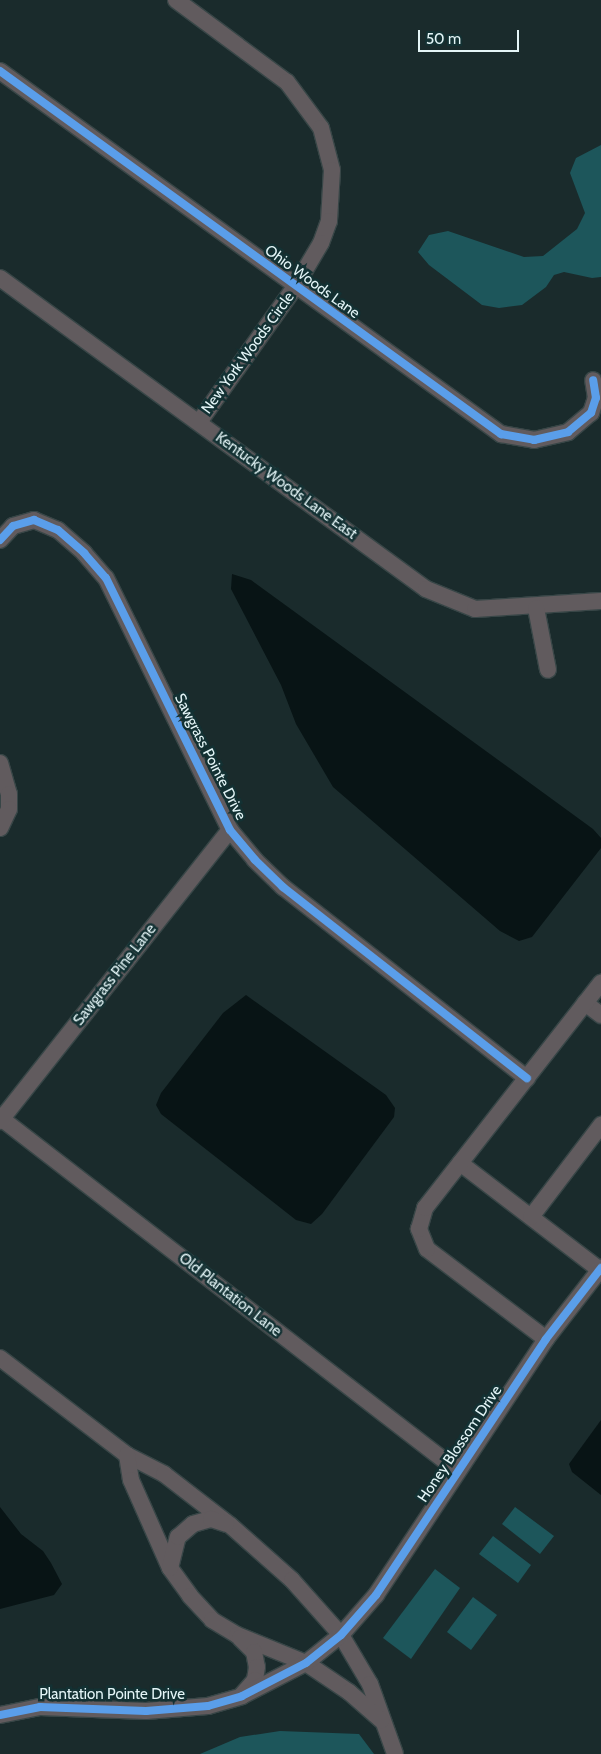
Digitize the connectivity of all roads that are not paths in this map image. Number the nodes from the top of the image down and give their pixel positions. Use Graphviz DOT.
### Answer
graph roads {
  1 [pos="176,0"];
  2 [pos="0,71"];
  3 [pos="0,278"];
  4 [pos="296,287"];
  5 [pos="593,380"];
  6 [pos="199,422"];
  7 [pos="0,540"];
  8 [pos="601,601"];
  9 [pos="536,608"];
  10 [pos="548,670"];
  11 [pos="0,763"];
  12 [pos="0,828"];
  13 [pos="230,830"];
  14 [pos="601,983"];
  15 [pos="585,1003"];
  16 [pos="601,1015"];
  17 [pos="527,1078"];
  18 [pos="1,1120"];
  19 [pos="601,1126"];
  20 [pos="460,1163"];
  21 [pos="531,1217"];
  22 [pos="600,1269"];
  23 [pos="546,1339"];
  24 [pos="0,1358"];
  25 [pos="127,1455"];
  26 [pos="458,1471"];
  27 [pos="230,1526"];
  28 [pos="170,1568"];
  29 [pos="236,1635"];
  30 [pos="341,1635"];
  31 [pos="306,1663"];
  32 [pos="242,1696"];
  33 [pos="0,1715"];
  34 [pos="382,1721"];
  35 [pos="392,1747"];
  1 -- 4 [label="street, New York Woods Circle"];
  2 -- 4 [label="street, Ohio Woods Lane"];
  3 -- 6 [label="street, Kentucky Woods Lane East"];
  4 -- 5 [label="street, Ohio Woods Lane"];
  4 -- 6 [label="street, New York Woods Circle"];
  6 -- 9 [label="street, Kentucky Woods Lane East"];
  7 -- 13 [label="street, Sawgrass Pointe Drive"];
  8 -- 9 [label="street, Kentucky Woods Lane East"];
  9 -- 10 [label="street"];
  11 -- 12 [label="street"];
  13 -- 17 [label="street, Sawgrass Pointe Drive"];
  13 -- 18 [label="street, Sawgrass Pine Lane"];
  14 -- 15 [label="street"];
  15 -- 16 [label="street"];
  15 -- 17 [label="street"];
  17 -- 20 [label="street"];
  18 -- 26 [label="street, Old Plantation Lane"];
  19 -- 21 [label="street"];
  20 -- 21 [label="street"];
  20 -- 23 [label="street"];
  21 -- 22 [label="street"];
  22 -- 23 [label="street, Honey Blossom Drive"];
  23 -- 26 [label="street, Honey Blossom Drive"];
  24 -- 25 [label="street"];
  25 -- 27 [label="street"];
  25 -- 28 [label="street"];
  26 -- 30 [label="street, Honey Blossom Drive"];
  27 -- 28 [label="street"];
  27 -- 30 [label="street"];
  28 -- 29 [label="street"];
  29 -- 31 [label="street"];
  29 -- 32 [label="street"];
  30 -- 31 [label="street, Honey Blossom Drive"];
  30 -- 34 [label="street"];
  31 -- 32 [label="street, Plantation Pointe Drive"];
  31 -- 34 [label="street"];
  32 -- 33 [label="street, Plantation Pointe Drive"];
  34 -- 35 [label="street"];
}
